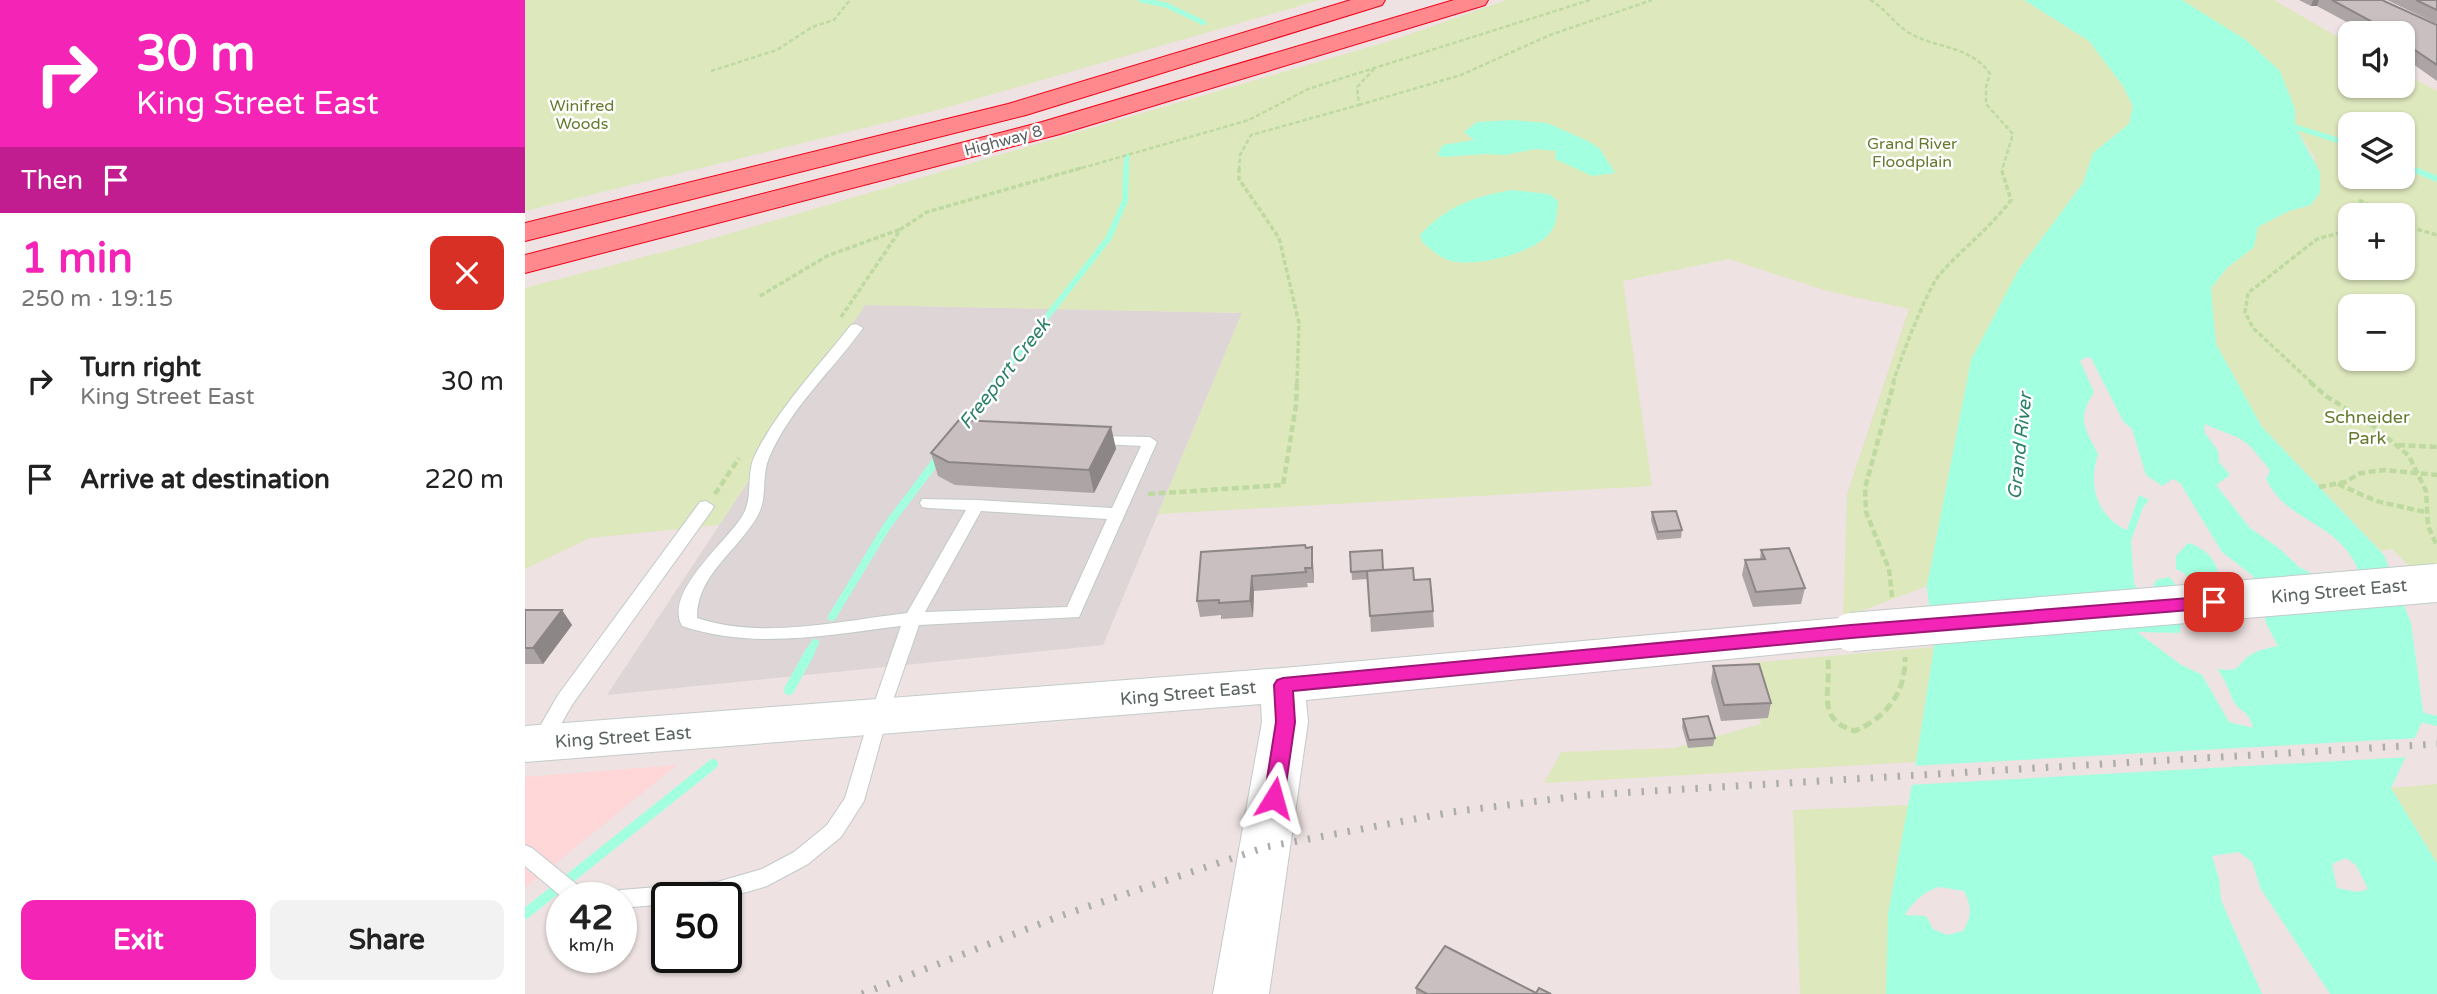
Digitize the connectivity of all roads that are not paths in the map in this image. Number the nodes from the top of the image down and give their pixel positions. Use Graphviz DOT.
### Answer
graph roads {
  1 [pos="1374,0"];
  2 [pos="1477,0"];
  3 [pos="525,232"];
  4 [pos="525,264"];
  5 [pos="856,328"];
  6 [pos="1103,439"];
  7 [pos="928,503"];
  8 [pos="977,505"];
  9 [pos="706,506"];
  10 [pos="1118,514"];
  11 [pos="2437,583"];
  12 [pos="912,619"];
  13 [pos="1283,685"];
  14 [pos="878,718"];
  15 [pos="533,744"];
  16 [pos="525,854"];
  17 [pos="559,882"];
  18 [pos="637,898"];
  19 [pos="1241,994"];
  1 -- 3 [label="highway, Highway 8"];
  2 -- 4 [label="highway, Highway 8"];
  5 -- 12 [label="lane"];
  6 -- 10 [label="lane"];
  7 -- 8 [label="lane"];
  8 -- 10 [label="lane"];
  8 -- 12 [label="lane"];
  9 -- 15 [label="lane"];
  10 -- 12 [label="lane"];
  11 -- 13 [label="main road, King Street East, bridge"];
  12 -- 14 [label="lane"];
  13 -- 14 [label="main road, King Street East"];
  13 -- 19 [label="main road"];
  14 -- 15 [label="main road, King Street East"];
  14 -- 18 [label="lane"];
  16 -- 17 [label="lane"];
}
